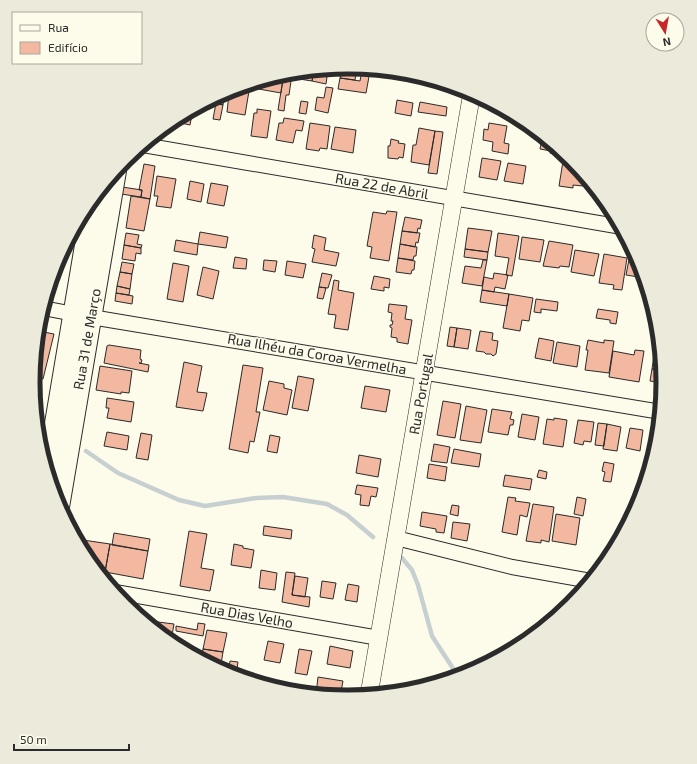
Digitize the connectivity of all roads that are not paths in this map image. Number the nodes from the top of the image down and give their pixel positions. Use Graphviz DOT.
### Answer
graph roads {
  1 [pos="471,99"];
  2 [pos="150,146"];
  3 [pos="113,184"];
  4 [pos="454,198"];
  5 [pos="92,211"];
  6 [pos="615,226"];
  7 [pos="49,309"];
  8 [pos="82,315"];
  9 [pos="424,372"];
  10 [pos="655,411"];
  11 [pos="50,458"];
  12 [pos="61,494"];
  13 [pos="396,538"];
  14 [pos="584,580"];
  15 [pos="125,594"];
  16 [pos="379,638"];
  17 [pos="371,690"];
  1 -- 4 [label="street, Rua Portugal"];
  2 -- 4 [label="street, Rua 22 de Abril"];
  3 -- 8 [label="main road, Rua 31 de Março"];
  4 -- 6 [label="street, Rua 22 de Abril"];
  4 -- 9 [label="street, Rua Portugal"];
  5 -- 8 [label="main road, Rua 31 de Março"];
  7 -- 8 [label="street, Rua Ilhéu da Coroa Vermelha"];
  8 -- 9 [label="street, Rua Ilhéu da Coroa Vermelha"];
  8 -- 11 [label="main road, Rua 31 de Março"];
  8 -- 12 [label="main road, Rua 31 de Março"];
  9 -- 10 [label="street, Rua Ilhéu da Coroa Vermelha"];
  9 -- 13 [label="street, Rua Portugal"];
  13 -- 14 [label="street"];
  13 -- 16 [label="street, Rua Portugal"];
  15 -- 16 [label="street, Rua Dias Velho"];
  16 -- 17 [label="street, Rua Portugal"];
}
